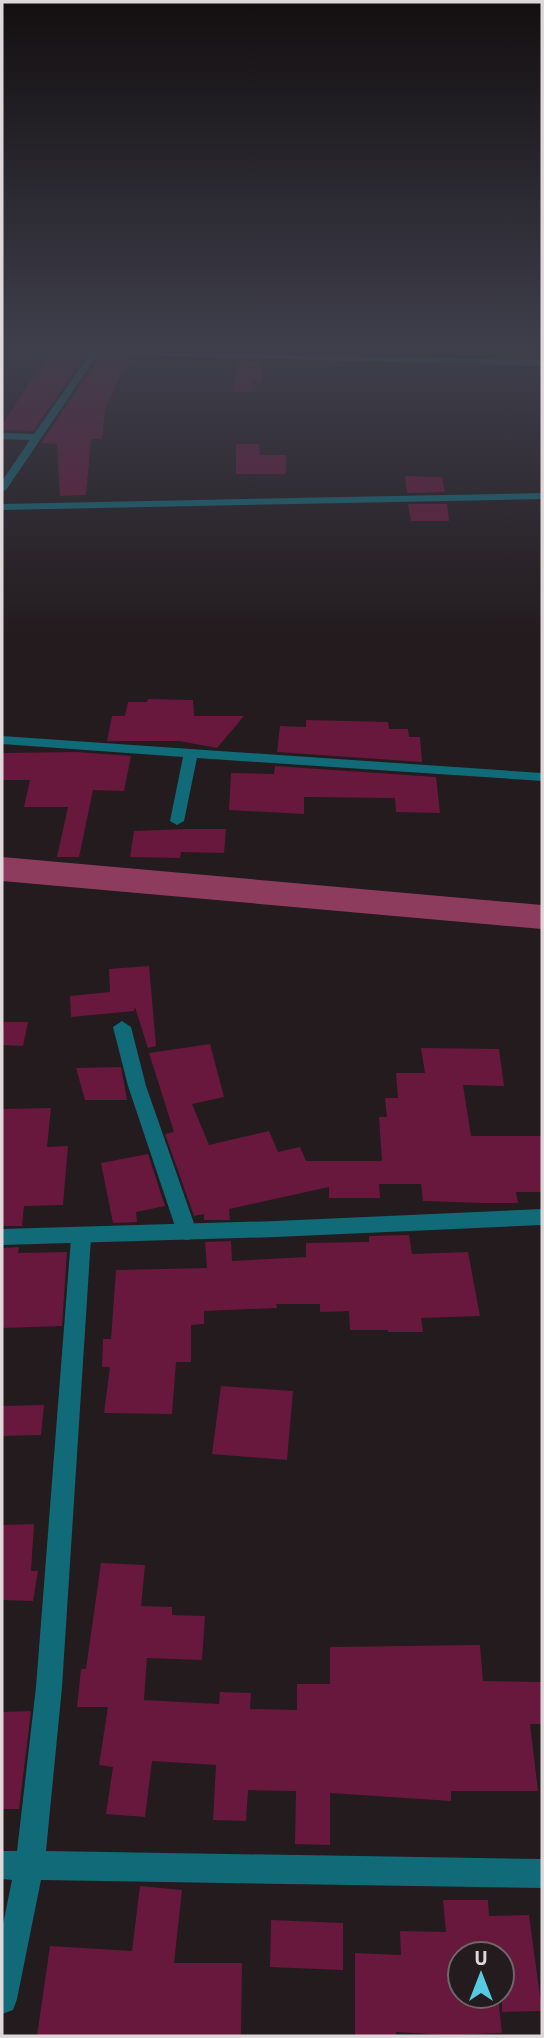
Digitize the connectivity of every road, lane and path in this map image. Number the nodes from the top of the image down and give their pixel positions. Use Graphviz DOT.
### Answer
graph roads {
  1 [pos="30,446"];
  2 [pos="2,488"];
  3 [pos="542,496"];
  4 [pos="2,507"];
  5 [pos="2,740"];
  6 [pos="191,753"];
  7 [pos="542,777"];
  8 [pos="177,821"];
  9 [pos="122,1027"];
  10 [pos="542,1217"];
  11 [pos="187,1232"];
  12 [pos="2,1237"];
  13 [pos="81,1238"];
  14 [pos="16,1865"];
  15 [pos="542,1874"];
  16 [pos="2,1999"];
  1 -- 2 [label="street"];
  3 -- 4 [label="street"];
  5 -- 6 [label="street"];
  6 -- 7 [label="street"];
  6 -- 8 [label="street"];
  9 -- 11 [label="street"];
  10 -- 11 [label="street"];
  11 -- 13 [label="street"];
  12 -- 13 [label="street"];
  13 -- 14 [label="street"];
  14 -- 15 [label="street"];
  14 -- 16 [label="street"];
}
